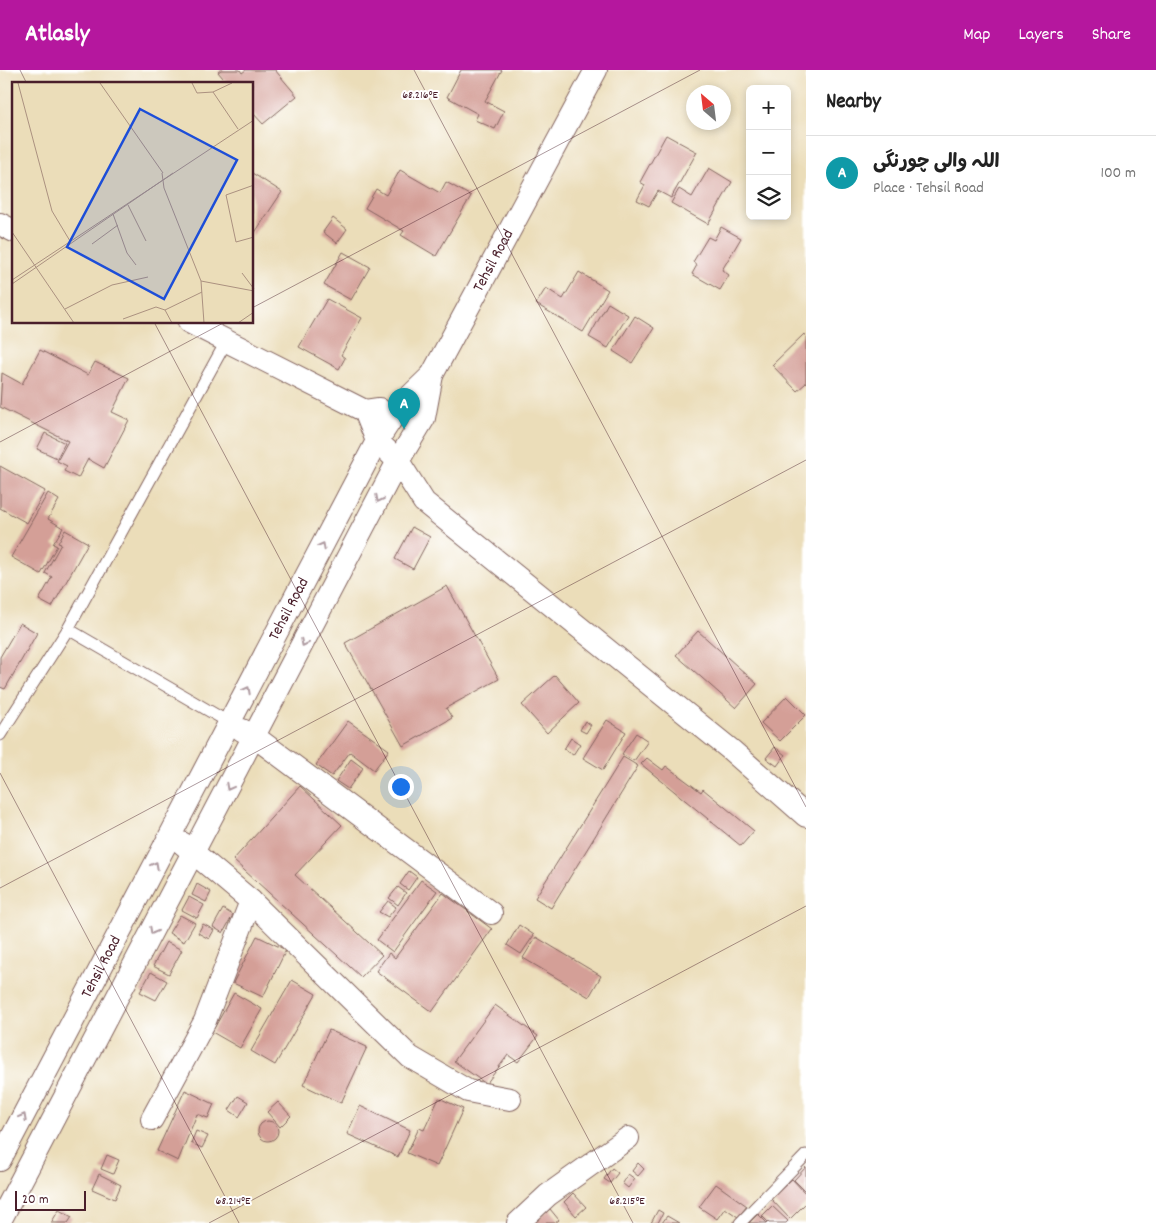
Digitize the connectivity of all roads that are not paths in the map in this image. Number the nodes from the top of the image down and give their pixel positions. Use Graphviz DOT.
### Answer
graph roads {
  1 [pos="596,70"];
  2 [pos="0,224"];
  3 [pos="12,230"];
  4 [pos="193,324"];
  5 [pos="226,342"];
  6 [pos="432,375"];
  7 [pos="400,406"];
  8 [pos="365,412"];
  9 [pos="424,418"];
  10 [pos="377,441"];
  11 [pos="398,461"];
  12 [pos="68,629"];
  13 [pos="230,723"];
  14 [pos="0,734"];
  15 [pos="255,737"];
  16 [pos="806,816"];
  17 [pos="171,836"];
  18 [pos="194,852"];
  19 [pos="251,901"];
  20 [pos="491,913"];
  21 [pos="510,1099"];
  22 [pos="152,1119"];
  23 [pos="628,1138"];
  24 [pos="806,1155"];
  25 [pos="0,1160"];
  26 [pos="0,1222"];
  27 [pos="518,1223"];
  28 [pos="740,1223"];
  1 -- 6 [label="street, Tehsil Road"];
  2 -- 3 [label="street"];
  4 -- 5 [label="street"];
  5 -- 8 [label="street"];
  5 -- 12 [label="lane"];
  6 -- 7 [label="street, Tehsil Road"];
  6 -- 9 [label="street"];
  7 -- 8 [label="street"];
  7 -- 9 [label="street"];
  7 -- 10 [label="street, Tehsil Road"];
  8 -- 10 [label="street"];
  9 -- 11 [label="street"];
  10 -- 11 [label="street"];
  13 -- 10 [label="street, Tehsil Road, one-way"];
  11 -- 15 [label="street, one-way"];
  11 -- 16 [label="street"];
  12 -- 13 [label="lane"];
  12 -- 14 [label="lane"];
  13 -- 15 [label="street"];
  13 -- 17 [label="street, Tehsil Road"];
  15 -- 18 [label="street, one-way"];
  15 -- 20 [label="street"];
  17 -- 18 [label="street"];
  25 -- 17 [label="street, Tehsil Road, one-way"];
  18 -- 19 [label="street"];
  18 -- 26 [label="street, one-way"];
  19 -- 21 [label="street"];
  19 -- 22 [label="street"];
  23 -- 27 [label="street"];
  24 -- 28 [label="lane"];
}
